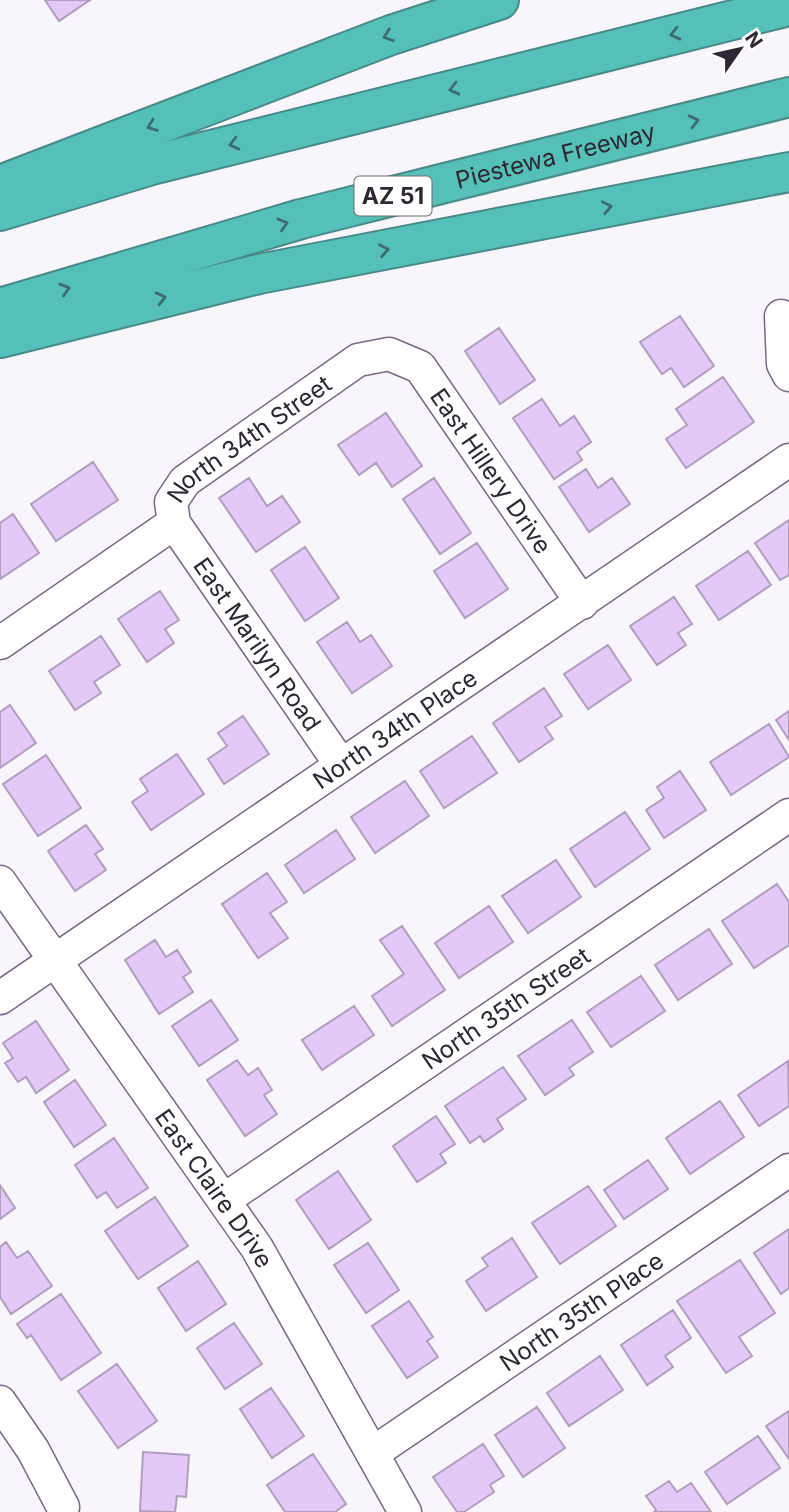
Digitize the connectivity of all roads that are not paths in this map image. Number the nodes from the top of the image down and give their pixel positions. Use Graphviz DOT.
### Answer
graph roads {
  1 [pos="499,0"];
  2 [pos="789,6"];
  3 [pos="789,97"];
  4 [pos="789,172"];
  5 [pos="0,185"];
  6 [pos="0,211"];
  7 [pos="0,308"];
  8 [pos="781,316"];
  9 [pos="0,338"];
  10 [pos="389,354"];
  11 [pos="789,376"];
  12 [pos="789,460"];
  13 [pos="174,523"];
  14 [pos="582,603"];
  15 [pos="0,642"];
  16 [pos="341,765"];
  17 [pos="789,815"];
  18 [pos="0,882"];
  19 [pos="56,959"];
  20 [pos="0,998"];
  21 [pos="789,1170"];
  22 [pos="224,1200"];
  23 [pos="0,1402"];
  24 [pos="373,1453"];
  25 [pos="64,1507"];
  26 [pos="405,1512"];
  1 -- 5 [label="highway, one-way"];
  2 -- 6 [label="highway, one-way"];
  7 -- 3 [label="highway, Piestewa Freeway / AZ 51, one-way"];
  9 -- 4 [label="highway, one-way"];
  8 -- 11 [label="street"];
  10 -- 13 [label="street, North 34th Street"];
  10 -- 14 [label="street, East Hillery Drive"];
  12 -- 14 [label="street, North 34th Place"];
  13 -- 15 [label="street, North 34th Street"];
  13 -- 16 [label="street, East Marilyn Road"];
  14 -- 16 [label="street, North 34th Place"];
  16 -- 19 [label="street, North 34th Place"];
  17 -- 22 [label="street, North 35th Street"];
  18 -- 19 [label="street, East Claire Drive"];
  19 -- 20 [label="street, North 34th Place"];
  19 -- 22 [label="street, East Claire Drive"];
  21 -- 24 [label="street, North 35th Place"];
  22 -- 24 [label="street, East Claire Drive"];
  23 -- 25 [label="street"];
  24 -- 26 [label="street, East Claire Drive"];
}
